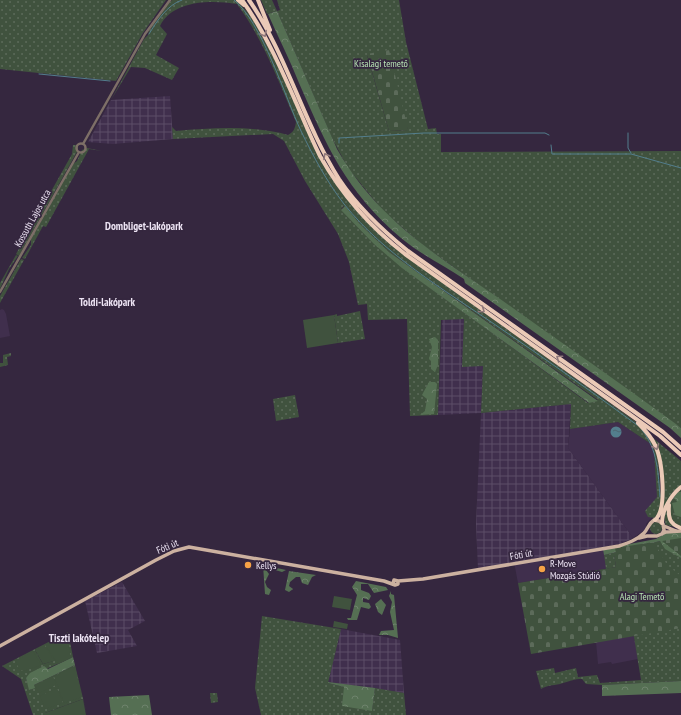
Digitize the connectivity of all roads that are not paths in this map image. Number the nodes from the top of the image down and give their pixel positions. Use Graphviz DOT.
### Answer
graph roads {
  1 [pos="238,0"];
  2 [pos="242,0"];
  3 [pos="249,0"];
  4 [pos="258,0"];
  5 [pos="170,1"];
  6 [pos="250,11"];
  7 [pos="274,43"];
  8 [pos="83,144"];
  9 [pos="79,152"];
  10 [pos="0,292"];
  11 [pos="621,408"];
  12 [pos="681,448"];
  13 [pos="681,455"];
  14 [pos="681,487"];
  15 [pos="670,501"];
  16 [pos="655,520"];
  17 [pos="663,524"];
  18 [pos="648,528"];
  19 [pos="680,530"];
  20 [pos="662,534"];
  21 [pos="652,536"];
  22 [pos="636,538"];
  23 [pos="0,646"];
  1 -- 6 [label="highway"];
  2 -- 6 [label="highway"];
  3 -- 7 [label="highway"];
  4 -- 7 [label="highway"];
  5 -- 8 [label="street"];
  6 -- 11 [label="highway, one-way"];
  12 -- 7 [label="highway, one-way"];
  8 -- 9 [label="street"];
  8 -- 9 [label="street"];
  9 -- 10 [label="street, Kossuth Lajos utca"];
  11 -- 13 [label="highway"];
  11 -- 16 [label="highway, one-way"];
  14 -- 15 [label="highway"];
  15 -- 17 [label="highway"];
  15 -- 19 [label="highway"];
  16 -- 17 [label="main road"];
  16 -- 18 [label="main road"];
  17 -- 19 [label="main road"];
  17 -- 20 [label="main road"];
  18 -- 21 [label="main road"];
  18 -- 22 [label="main road"];
  19 -- 20 [label="main road"];
  20 -- 21 [label="main road"];
  21 -- 22 [label="main road"];
  22 -- 23 [label="main road, Fóti út"];
}
